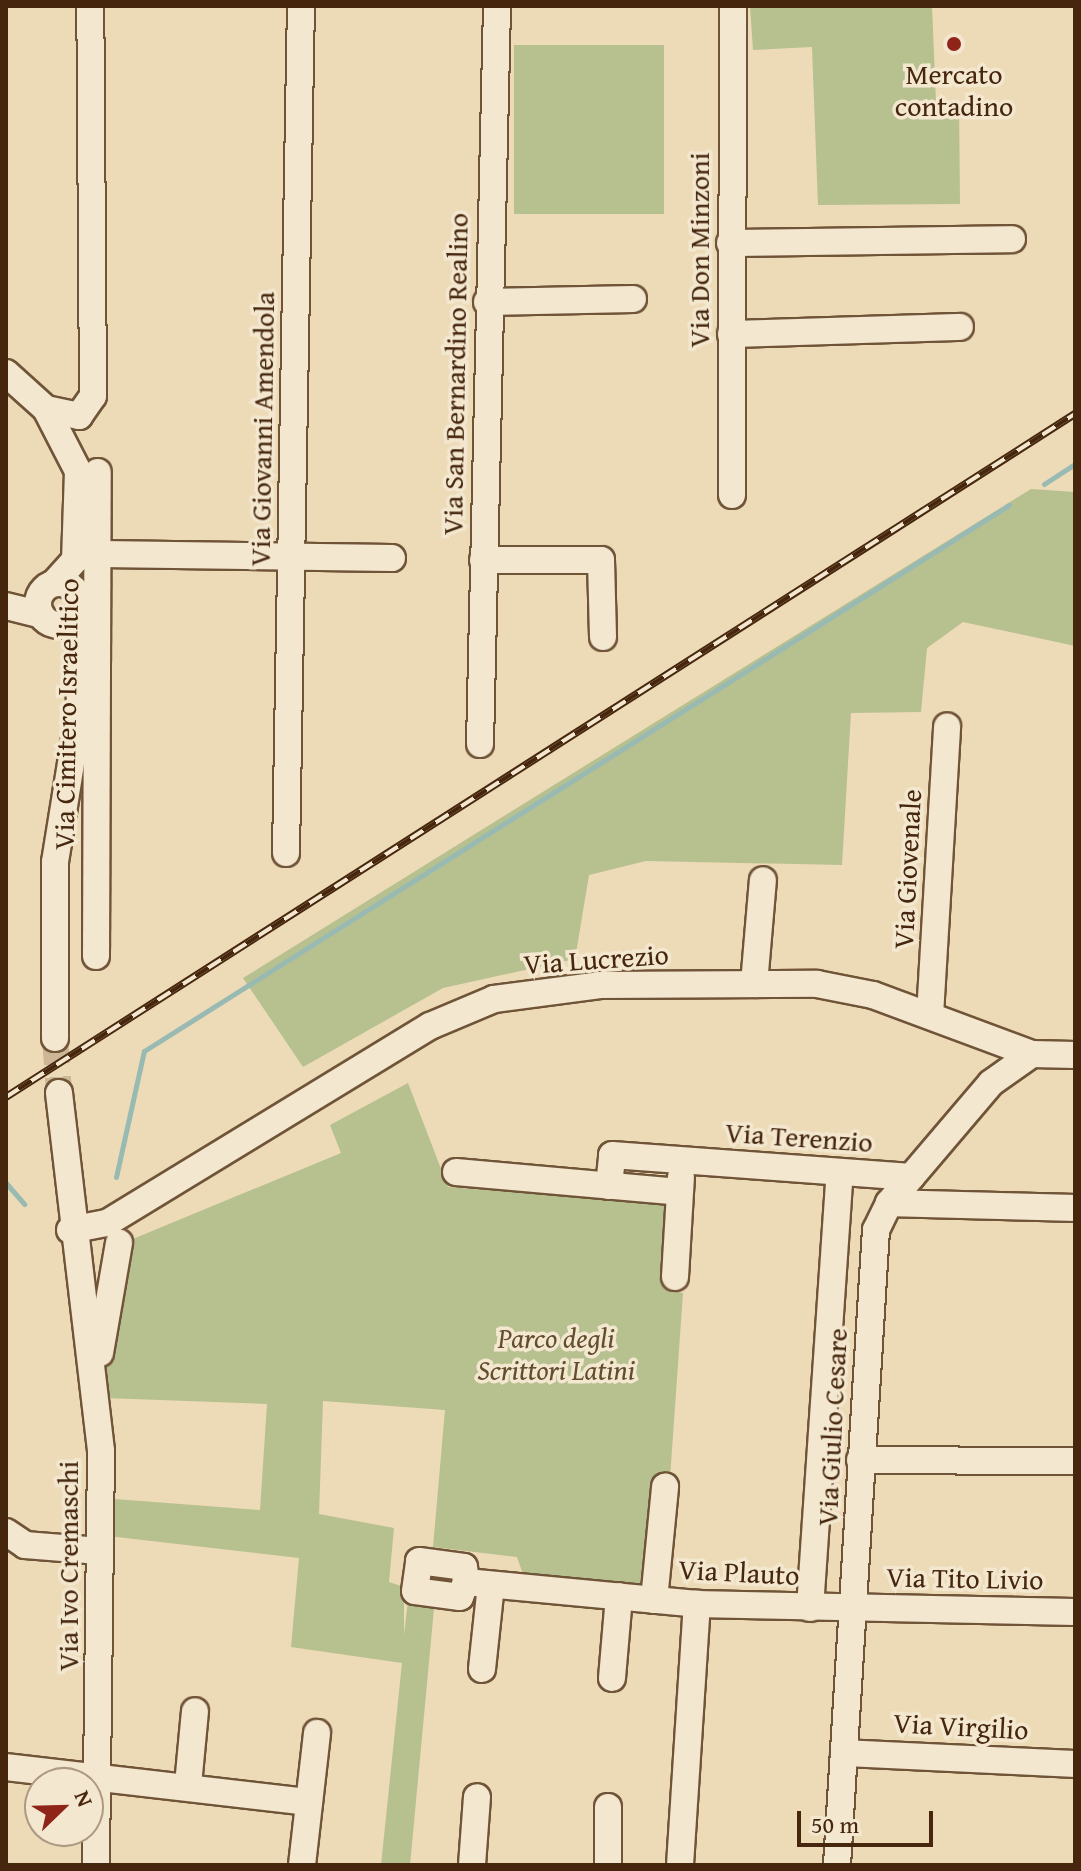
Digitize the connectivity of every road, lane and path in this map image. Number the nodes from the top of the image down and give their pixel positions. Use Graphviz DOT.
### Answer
graph roads {
  1 [pos="90,6"];
  2 [pos="301,6"];
  3 [pos="497,6"];
  4 [pos="733,6"];
  5 [pos="1012,239"];
  6 [pos="730,243"];
  7 [pos="633,299"];
  8 [pos="487,302"];
  9 [pos="960,327"];
  10 [pos="731,334"];
  11 [pos="6,373"];
  12 [pos="46,409"];
  13 [pos="98,472"];
  14 [pos="732,495"];
  15 [pos="101,554"];
  16 [pos="292,557"];
  17 [pos="392,558"];
  18 [pos="483,560"];
  19 [pos="6,598"];
  20 [pos="64,601"];
  21 [pos="6,606"];
  22 [pos="603,637"];
  23 [pos="947,726"];
  24 [pos="480,744"];
  25 [pos="58,828"];
  26 [pos="97,839"];
  27 [pos="286,853"];
  28 [pos="763,880"];
  29 [pos="96,956"];
  30 [pos="754,984"];
  31 [pos="930,1015"];
  32 [pos="55,1038"];
  33 [pos="1032,1054"];
  34 [pos="1075,1055"];
  35 [pos="59,1093"];
  36 [pos="682,1161"];
  37 [pos="456,1172"];
  38 [pos="840,1172"];
  39 [pos="911,1177"];
  40 [pos="609,1186"];
  41 [pos="163,1192"];
  42 [pos="679,1192"];
  43 [pos="889,1203"];
  44 [pos="1075,1208"];
  45 [pos="70,1230"];
  46 [pos="119,1243"];
  47 [pos="77,1269"];
  48 [pos="675,1277"];
  49 [pos="97,1396"];
  50 [pos="860,1460"];
  51 [pos="1075,1461"];
  52 [pos="665,1487"];
  53 [pos="12,1544"];
  54 [pos="100,1551"];
  55 [pos="619,1596"];
  56 [pos="654,1600"];
  57 [pos="697,1604"];
  58 [pos="810,1608"];
  59 [pos="855,1608"];
  60 [pos="1075,1612"];
  61 [pos="482,1669"];
  62 [pos="612,1678"];
  63 [pos="195,1711"];
  64 [pos="317,1733"];
  65 [pos="844,1753"];
  66 [pos="1075,1764"];
  67 [pos="98,1767"];
  68 [pos="104,1775"];
  69 [pos="188,1785"];
  70 [pos="477,1797"];
  71 [pos="309,1802"];
  72 [pos="608,1807"];
  73 [pos="302,1865"];
  74 [pos="472,1865"];
  75 [pos="608,1865"];
  76 [pos="680,1865"];
  77 [pos="837,1865"];
  1 -- 12 [label="street"];
  2 -- 16 [label="street, Via Giovanni Amendola"];
  3 -- 8 [label="street, Via San Bernardino Realino"];
  4 -- 6 [label="street, Via Don Minzoni"];
  5 -- 6 [label="street"];
  6 -- 10 [label="street, Via Don Minzoni"];
  7 -- 8 [label="street"];
  8 -- 18 [label="street, Via San Bernardino Realino"];
  9 -- 10 [label="street"];
  10 -- 14 [label="street, Via Don Minzoni"];
  11 -- 12 [label="street"];
  12 -- 20 [label="street"];
  13 -- 15 [label="street, Via Cimitero Israelitico"];
  15 -- 16 [label="street"];
  15 -- 20 [label="street, Via Cimitero Israelitico"];
  16 -- 17 [label="street"];
  16 -- 27 [label="street, Via Giovanni Amendola"];
  18 -- 22 [label="street"];
  18 -- 24 [label="street, Via San Bernardino Realino"];
  19 -- 20 [label="street"];
  20 -- 21 [label="street"];
  20 -- 25 [label="street, Via Cimitero Israelitico"];
  20 -- 26 [label="street, Via Cimitero Israelitico"];
  23 -- 31 [label="street, Via Giovenale"];
  25 -- 26 [label="street"];
  25 -- 32 [label="street, Via Cimitero Israelitico"];
  26 -- 29 [label="street, Via Cimitero Israelitico"];
  28 -- 30 [label="street"];
  30 -- 31 [label="street, Via Lucrezio"];
  30 -- 41 [label="street, Via Lucrezio"];
  31 -- 33 [label="street, Via Lucrezio"];
  33 -- 34 [label="street, Via Lucrezio"];
  33 -- 39 [label="street, Via Giulio Cesare"];
  35 -- 45 [label="street"];
  36 -- 38 [label="street, Via Terenzio"];
  36 -- 40 [label="street, Via Terenzio"];
  36 -- 42 [label="street"];
  37 -- 40 [label="street"];
  38 -- 39 [label="street, Via Terenzio"];
  38 -- 58 [label="street, Via Giulio Cesare"];
  39 -- 43 [label="street, Via Giulio Cesare"];
  40 -- 42 [label="street"];
  41 -- 45 [label="street, Via Lucrezio"];
  41 -- 46 [label="street, Via Lucrezio"];
  42 -- 48 [label="street"];
  43 -- 44 [label="street"];
  43 -- 50 [label="street, Via Giulio Cesare"];
  45 -- 47 [label="street"];
  46 -- 47 [label="street, Via Lucrezio"];
  46 -- 49 [label="street, Via Lucrezio"];
  47 -- 49 [label="street, Via Ivo Cremaschi"];
  49 -- 54 [label="street, Via Ivo Cremaschi"];
  50 -- 51 [label="street"];
  50 -- 59 [label="street, Via Giulio Cesare"];
  52 -- 56 [label="street"];
  53 -- 54 [label="street"];
  54 -- 67 [label="street, Via Ivo Cremaschi"];
  55 -- 56 [label="street, Via Plauto"];
  55 -- 61 [label="street, Via Plauto"];
  55 -- 62 [label="street"];
  56 -- 57 [label="street, Via Plauto"];
  57 -- 58 [label="street, Via Plauto"];
  57 -- 76 [label="street"];
  58 -- 59 [label="street, Via Plauto"];
  59 -- 60 [label="street, Via Tito Livio"];
  59 -- 65 [label="street, Via Giulio Cesare"];
  63 -- 69 [label="street"];
  64 -- 71 [label="street"];
  65 -- 66 [label="street, Via Virgilio"];
  65 -- 77 [label="street, Via Giulio Cesare"];
  68 -- 69 [label="street"];
  69 -- 71 [label="street"];
  70 -- 74 [label="street"];
  71 -- 73 [label="street"];
  72 -- 75 [label="street"];
}
